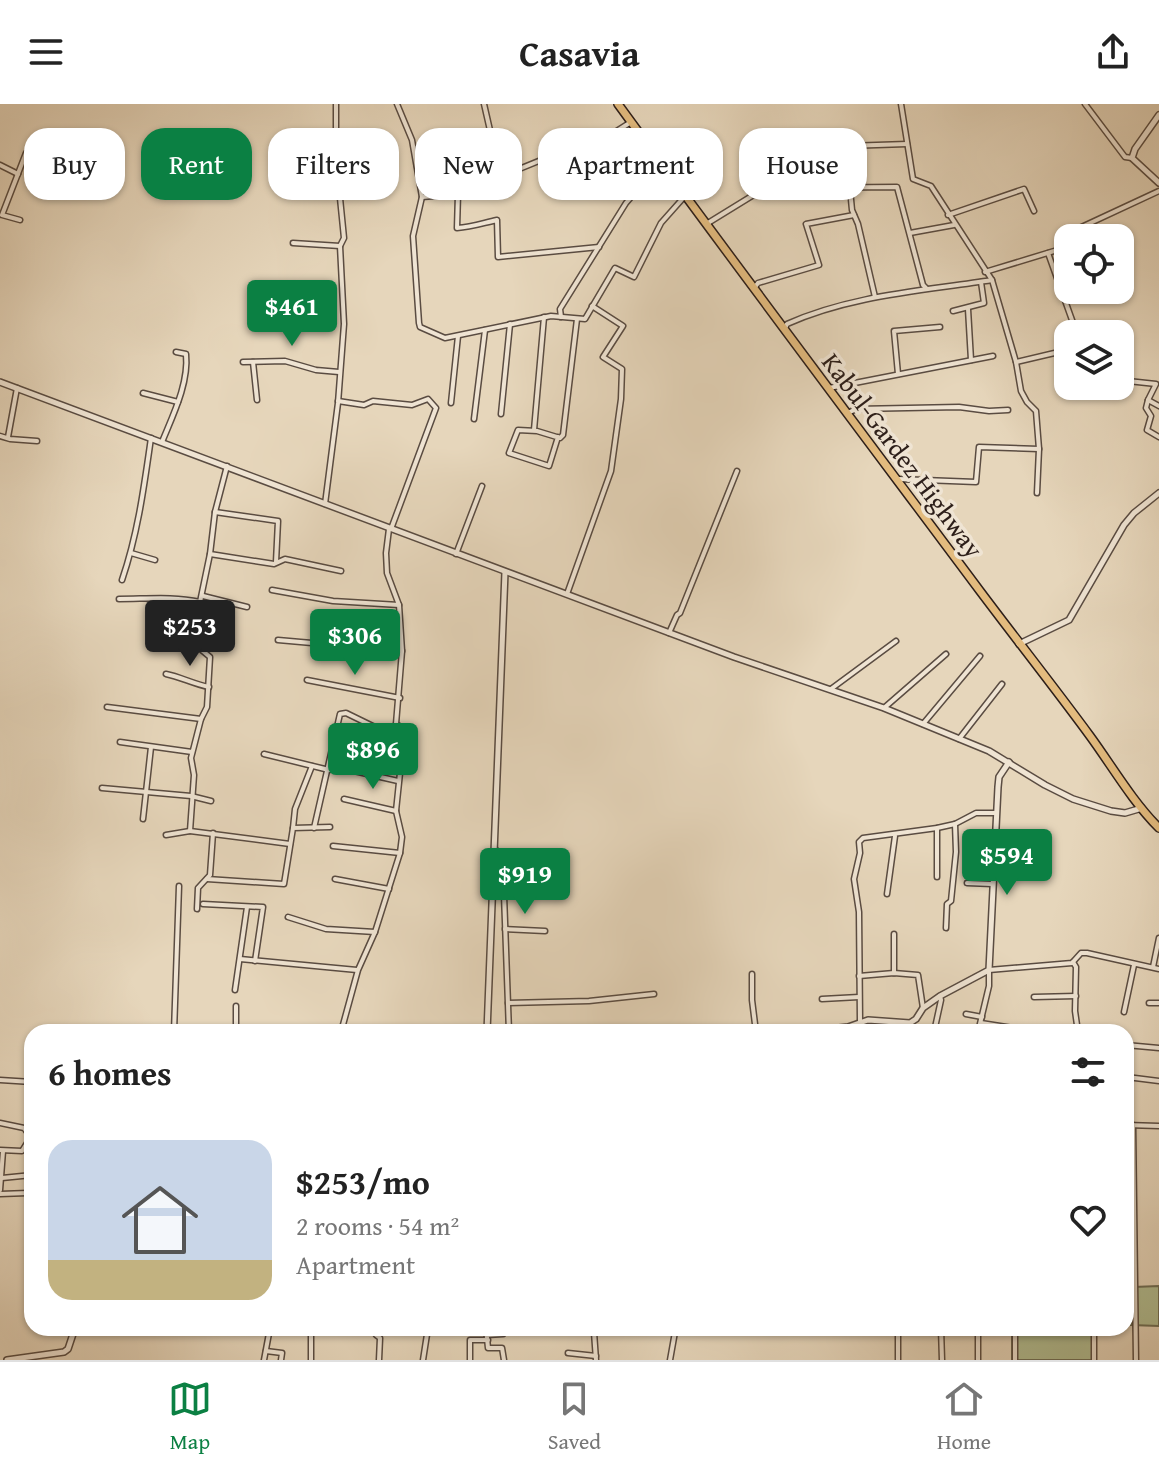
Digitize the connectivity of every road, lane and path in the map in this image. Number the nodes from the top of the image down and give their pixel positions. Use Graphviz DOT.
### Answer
graph roads {
  1 [pos="336,104"];
  2 [pos="397,104"];
  3 [pos="484,104"];
  4 [pos="618,104"];
  5 [pos="901,104"];
  6 [pos="1085,104"];
  7 [pos="1159,115"];
  8 [pos="631,122"];
  9 [pos="336,128"];
  10 [pos="489,128"];
  11 [pos="635,128"];
  12 [pos="907,144"];
  13 [pos="867,145"];
  14 [pos="415,156"];
  15 [pos="24,158"];
  16 [pos="1132,158"];
  17 [pos="0,165"];
  18 [pos="522,168"];
  19 [pos="18,174"];
  20 [pos="1159,183"];
  21 [pos="867,188"];
  22 [pos="1159,191"];
  23 [pos="342,200"];
  24 [pos="421,200"];
  25 [pos="458,200"];
  26 [pos="631,200"];
  27 [pos="681,200"];
  28 [pos="688,200"];
  29 [pos="745,200"];
  30 [pos="852,200"];
  31 [pos="1034,211"];
  32 [pos="854,215"];
  33 [pos="948,215"];
  34 [pos="20,220"];
  35 [pos="708,223"];
  36 [pos="1088,224"];
  37 [pos="954,225"];
  38 [pos="910,233"];
  39 [pos="293,243"];
  40 [pos="340,246"];
  41 [pos="599,247"];
  42 [pos="1054,251"];
  43 [pos="1048,253"];
  44 [pos="985,272"];
  45 [pos="992,280"];
  46 [pos="981,282"];
  47 [pos="754,288"];
  48 [pos="926,288"];
  49 [pos="875,297"];
  50 [pos="592,306"];
  51 [pos="968,309"];
  52 [pos="953,311"];
  53 [pos="544,317"];
  54 [pos="561,318"];
  55 [pos="577,319"];
  56 [pos="1072,320"];
  57 [pos="510,324"];
  58 [pos="940,327"];
  59 [pos="485,330"];
  60 [pos="784,330"];
  61 [pos="458,336"];
  62 [pos="176,352"];
  63 [pos="1054,353"];
  64 [pos="993,356"];
  65 [pos="971,360"];
  66 [pos="243,362"];
  67 [pos="253,362"];
  68 [pos="1016,362"];
  69 [pos="339,372"];
  70 [pos="898,374"];
  71 [pos="0,382"];
  72 [pos="1134,382"];
  73 [pos="17,388"];
  74 [pos="827,388"];
  75 [pos="143,393"];
  76 [pos="257,400"];
  77 [pos="1148,400"];
  78 [pos="338,401"];
  79 [pos="178,402"];
  80 [pos="451,403"];
  81 [pos="1159,406"];
  82 [pos="1008,410"];
  83 [pos="501,414"];
  84 [pos="846,414"];
  85 [pos="474,419"];
  86 [pos="534,431"];
  87 [pos="0,436"];
  88 [pos="8,437"];
  89 [pos="558,437"];
  90 [pos="1159,437"];
  91 [pos="151,438"];
  92 [pos="37,441"];
  93 [pos="162,442"];
  94 [pos="1039,449"];
  95 [pos="227,466"];
  96 [pos="737,471"];
  97 [pos="896,481"];
  98 [pos="482,486"];
  99 [pos="1037,493"];
  100 [pos="1159,493"];
  101 [pos="325,504"];
  102 [pos="215,512"];
  103 [pos="390,529"];
  104 [pos="131,553"];
  105 [pos="210,554"];
  106 [pos="456,554"];
  107 [pos="155,560"];
  108 [pos="275,564"];
  109 [pos="341,571"];
  110 [pos="505,572"];
  111 [pos="122,580"];
  112 [pos="272,590"];
  113 [pos="567,594"];
  114 [pos="203,596"];
  115 [pos="119,599"];
  116 [pos="200,602"];
  117 [pos="399,605"];
  118 [pos="247,607"];
  119 [pos="669,633"];
  120 [pos="278,640"];
  121 [pos="896,641"];
  122 [pos="1019,644"];
  123 [pos="402,651"];
  124 [pos="946,654"];
  125 [pos="980,656"];
  126 [pos="166,674"];
  127 [pos="307,680"];
  128 [pos="1002,684"];
  129 [pos="209,687"];
  130 [pos="831,689"];
  131 [pos="400,698"];
  132 [pos="107,707"];
  133 [pos="884,708"];
  134 [pos="201,719"];
  135 [pos="396,724"];
  136 [pos="923,724"];
  137 [pos="959,739"];
  138 [pos="120,742"];
  139 [pos="151,747"];
  140 [pos="192,752"];
  141 [pos="264,754"];
  142 [pos="349,754"];
  143 [pos="1009,762"];
  144 [pos="400,764"];
  145 [pos="312,766"];
  146 [pos="329,770"];
  147 [pos="354,771"];
  148 [pos="398,781"];
  149 [pos="102,788"];
  150 [pos="146,793"];
  151 [pos="191,796"];
  152 [pos="344,799"];
  153 [pos="211,801"];
  154 [pos="1142,808"];
  155 [pos="396,811"];
  156 [pos="996,813"];
  157 [pos="143,819"];
  158 [pos="955,824"];
  159 [pos="330,827"];
  160 [pos="293,828"];
  161 [pos="314,828"];
  162 [pos="937,828"];
  163 [pos="1159,828"];
  164 [pos="190,831"];
  165 [pos="213,833"];
  166 [pos="166,835"];
  167 [pos="895,836"];
  168 [pos="290,844"];
  169 [pos="333,846"];
  170 [pos="496,850"];
  171 [pos="400,853"];
  172 [pos="937,877"];
  173 [pos="207,879"];
  174 [pos="335,879"];
  175 [pos="967,883"];
  176 [pos="993,884"];
  177 [pos="179,886"];
  178 [pos="389,889"];
  179 [pos="887,894"];
  180 [pos="203,904"];
  181 [pos="247,907"];
  182 [pos="197,909"];
  183 [pos="288,917"];
  184 [pos="946,928"];
  185 [pos="505,929"];
  186 [pos="545,931"];
  187 [pos="375,932"];
  188 [pos="894,934"];
  189 [pos="1159,938"];
  190 [pos="240,959"];
  191 [pos="255,961"];
  192 [pos="1073,962"];
  193 [pos="1134,965"];
  194 [pos="1156,969"];
  195 [pos="358,970"];
  196 [pos="989,970"];
  197 [pos="894,973"];
  198 [pos="752,974"];
  199 [pos="859,976"];
  200 [pos="235,990"];
  201 [pos="654,994"];
  202 [pos="940,996"];
  203 [pos="1076,996"];
  204 [pos="859,997"];
  205 [pos="1034,997"];
  206 [pos="822,999"];
  207 [pos="508,1003"];
  208 [pos="1149,1003"];
  209 [pos="1159,1003"];
  210 [pos="236,1006"];
  211 [pos="923,1008"];
  212 [pos="1124,1012"];
  213 [pos="966,1014"];
  214 [pos="982,1020"];
  215 [pos="860,1021"];
  216 [pos="174,1024"];
  217 [pos="236,1024"];
  218 [pos="343,1024"];
  219 [pos="487,1024"];
  220 [pos="509,1024"];
  221 [pos="755,1024"];
  222 [pos="854,1024"];
  223 [pos="936,1024"];
  224 [pos="981,1024"];
  225 [pos="999,1024"];
  226 [pos="1077,1024"];
  227 [pos="1134,1046"];
  228 [pos="1159,1048"];
  229 [pos="1134,1078"];
  230 [pos="0,1080"];
  231 [pos="1159,1081"];
  232 [pos="24,1082"];
  233 [pos="0,1123"];
  234 [pos="1134,1125"];
  235 [pos="1159,1126"];
  236 [pos="24,1128"];
  237 [pos="24,1148"];
  238 [pos="1,1150"];
  239 [pos="1,1163"];
  240 [pos="24,1176"];
  241 [pos="2,1178"];
  242 [pos="0,1192"];
  243 [pos="24,1193"];
  244 [pos="1134,1203"];
  245 [pos="72,1336"];
  246 [pos="269,1336"];
  247 [pos="311,1336"];
  248 [pos="377,1336"];
  249 [pos="427,1336"];
  250 [pos="496,1336"];
  251 [pos="594,1336"];
  252 [pos="674,1336"];
  253 [pos="898,1336"];
  254 [pos="941,1336"];
  255 [pos="978,1336"];
  256 [pos="1014,1336"];
  257 [pos="1094,1336"];
  258 [pos="488,1338"];
  259 [pos="266,1351"];
  260 [pos="568,1353"];
  261 [pos="596,1358"];
  262 [pos="7,1360"];
  263 [pos="264,1360"];
  264 [pos="281,1360"];
  265 [pos="311,1360"];
  266 [pos="379,1360"];
  267 [pos="423,1360"];
  268 [pos="470,1360"];
  269 [pos="504,1360"];
  270 [pos="670,1360"];
  271 [pos="898,1360"];
  272 [pos="942,1360"];
  273 [pos="978,1360"];
  274 [pos="1015,1360"];
  275 [pos="1094,1360"];
  276 [pos="1136,1360"];
  1 -- 9 [label="street"];
  2 -- 14 [label="street"];
  3 -- 10 [label="street"];
  4 -- 8 [label="highway, Kabul-Gardez Highway"];
  5 -- 12 [label="street"];
  6 -- 16 [label="street"];
  7 -- 16 [label="street"];
  8 -- 11 [label="highway, Kabul-Gardez Highway"];
  8 -- 18 [label="street"];
  12 -- 13 [label="street"];
  12 -- 33 [label="street"];
  15 -- 19 [label="street"];
  16 -- 20 [label="street"];
  17 -- 19 [label="street"];
  19 -- 34 [label="street"];
  21 -- 38 [label="street"];
  22 -- 36 [label="street"];
  23 -- 40 [label="street"];
  24 -- 61 [label="street"];
  25 -- 41 [label="street"];
  26 -- 41 [label="street"];
  27 -- 50 [label="street"];
  28 -- 35 [label="highway, Kabul-Gardez Highway"];
  29 -- 35 [label="street"];
  30 -- 32 [label="street"];
  31 -- 33 [label="street"];
  32 -- 47 [label="street"];
  32 -- 49 [label="street"];
  33 -- 37 [label="street"];
  35 -- 47 [label="highway, Kabul-Gardez Highway"];
  37 -- 38 [label="street"];
  37 -- 44 [label="street"];
  38 -- 48 [label="street"];
  39 -- 40 [label="street"];
  40 -- 69 [label="street"];
  41 -- 54 [label="street"];
  42 -- 43 [label="street"];
  43 -- 44 [label="street"];
  43 -- 56 [label="street"];
  44 -- 45 [label="street"];
  45 -- 46 [label="street"];
  45 -- 68 [label="street"];
  46 -- 48 [label="street"];
  46 -- 51 [label="street"];
  47 -- 60 [label="highway, Kabul-Gardez Highway"];
  48 -- 49 [label="street"];
  49 -- 60 [label="street"];
  50 -- 55 [label="street"];
  50 -- 113 [label="street"];
  51 -- 52 [label="street"];
  51 -- 65 [label="street"];
  53 -- 54 [label="street"];
  53 -- 57 [label="street"];
  53 -- 86 [label="street"];
  54 -- 55 [label="street"];
  55 -- 89 [label="street"];
  57 -- 59 [label="street"];
  57 -- 83 [label="street"];
  58 -- 70 [label="street"];
  59 -- 61 [label="street"];
  59 -- 85 [label="street"];
  60 -- 74 [label="highway, Kabul-Gardez Highway"];
  61 -- 80 [label="street"];
  62 -- 79 [label="street"];
  63 -- 68 [label="street"];
  64 -- 65 [label="street"];
  65 -- 70 [label="street"];
  66 -- 67 [label="street"];
  67 -- 69 [label="street"];
  67 -- 76 [label="street"];
  68 -- 94 [label="street"];
  69 -- 78 [label="street"];
  70 -- 74 [label="street"];
  71 -- 73 [label="street"];
  72 -- 77 [label="street"];
  73 -- 88 [label="street"];
  73 -- 91 [label="street"];
  74 -- 84 [label="highway, Kabul-Gardez Highway"];
  75 -- 79 [label="street"];
  77 -- 81 [label="street"];
  77 -- 90 [label="street"];
  78 -- 101 [label="street"];
  78 -- 103 [label="street"];
  79 -- 93 [label="street"];
  82 -- 84 [label="street"];
  84 -- 97 [label="highway, Kabul-Gardez Highway"];
  86 -- 89 [label="street"];
  86 -- 89 [label="street"];
  87 -- 88 [label="street"];
  88 -- 92 [label="street"];
  91 -- 93 [label="street"];
  91 -- 104 [label="street"];
  93 -- 95 [label="street"];
  94 -- 97 [label="street"];
  94 -- 99 [label="street"];
  95 -- 101 [label="street"];
  95 -- 102 [label="street"];
  96 -- 119 [label="street"];
  97 -- 122 [label="highway, Kabul-Gardez Highway"];
  98 -- 106 [label="street"];
  100 -- 122 [label="street"];
  101 -- 103 [label="street"];
  102 -- 105 [label="street"];
  102 -- 108 [label="street"];
  103 -- 106 [label="street"];
  103 -- 117 [label="street"];
  104 -- 107 [label="street"];
  104 -- 111 [label="street"];
  105 -- 108 [label="street"];
  105 -- 114 [label="street"];
  106 -- 110 [label="street"];
  108 -- 109 [label="street"];
  110 -- 113 [label="street"];
  110 -- 170 [label="street"];
  112 -- 117 [label="street"];
  113 -- 119 [label="street"];
  114 -- 116 [label="street"];
  114 -- 118 [label="street"];
  115 -- 116 [label="street"];
  116 -- 129 [label="street"];
  117 -- 123 [label="street"];
  119 -- 130 [label="street"];
  120 -- 123 [label="street"];
  121 -- 130 [label="street"];
  122 -- 154 [label="highway, Kabul-Gardez Highway"];
  123 -- 131 [label="street"];
  124 -- 133 [label="street"];
  125 -- 136 [label="street"];
  126 -- 129 [label="street"];
  127 -- 131 [label="street"];
  128 -- 137 [label="street"];
  129 -- 134 [label="street"];
  130 -- 133 [label="street"];
  131 -- 135 [label="street"];
  132 -- 134 [label="street"];
  133 -- 136 [label="street"];
  134 -- 140 [label="street"];
  135 -- 144 [label="street"];
  135 -- 146 [label="street"];
  136 -- 137 [label="street"];
  137 -- 143 [label="street"];
  138 -- 139 [label="street"];
  139 -- 140 [label="street"];
  139 -- 150 [label="street"];
  140 -- 151 [label="street"];
  141 -- 145 [label="street"];
  142 -- 144 [label="street"];
  143 -- 154 [label="street"];
  143 -- 156 [label="street"];
  144 -- 148 [label="street"];
  145 -- 146 [label="street"];
  145 -- 160 [label="street"];
  146 -- 161 [label="street"];
  147 -- 148 [label="street"];
  148 -- 155 [label="street"];
  149 -- 150 [label="street"];
  150 -- 151 [label="street"];
  150 -- 157 [label="street"];
  151 -- 153 [label="street"];
  151 -- 164 [label="street"];
  152 -- 155 [label="street"];
  154 -- 163 [label="highway, Kabul-Gardez Highway"];
  155 -- 171 [label="street"];
  156 -- 158 [label="street"];
  156 -- 176 [label="street"];
  158 -- 162 [label="street"];
  158 -- 184 [label="street"];
  159 -- 161 [label="street"];
  160 -- 161 [label="street"];
  160 -- 168 [label="street"];
  162 -- 167 [label="street"];
  162 -- 172 [label="street"];
  164 -- 165 [label="street"];
  164 -- 166 [label="street"];
  165 -- 168 [label="street"];
  165 -- 173 [label="street"];
  167 -- 179 [label="street"];
  167 -- 199 [label="street"];
  168 -- 173 [label="street"];
  169 -- 171 [label="street"];
  170 -- 185 [label="street"];
  170 -- 219 [label="street"];
  171 -- 178 [label="street"];
  173 -- 182 [label="street"];
  174 -- 178 [label="street"];
  175 -- 176 [label="street"];
  176 -- 196 [label="street"];
  177 -- 216 [label="street"];
  178 -- 187 [label="street"];
  180 -- 181 [label="street"];
  181 -- 190 [label="street"];
  181 -- 191 [label="street"];
  183 -- 187 [label="street"];
  185 -- 186 [label="street"];
  185 -- 207 [label="street"];
  187 -- 195 [label="street"];
  188 -- 197 [label="street"];
  189 -- 194 [label="street"];
  190 -- 191 [label="street"];
  190 -- 200 [label="street"];
  191 -- 195 [label="street"];
  192 -- 193 [label="street"];
  192 -- 196 [label="street"];
  192 -- 203 [label="street"];
  193 -- 194 [label="street"];
  193 -- 212 [label="street"];
  195 -- 218 [label="street"];
  196 -- 202 [label="street"];
  196 -- 214 [label="street"];
  197 -- 199 [label="street"];
  197 -- 211 [label="street"];
  198 -- 221 [label="street"];
  199 -- 204 [label="street"];
  201 -- 207 [label="street"];
  202 -- 211 [label="street"];
  202 -- 223 [label="street"];
  203 -- 205 [label="street"];
  203 -- 226 [label="street"];
  204 -- 206 [label="street"];
  204 -- 215 [label="street"];
  207 -- 220 [label="street"];
  208 -- 209 [label="street"];
  210 -- 217 [label="street"];
  211 -- 215 [label="street"];
  213 -- 214 [label="street"];
  214 -- 224 [label="street"];
  214 -- 225 [label="street"];
  215 -- 222 [label="street"];
  227 -- 228 [label="street"];
  229 -- 231 [label="street"];
  230 -- 232 [label="street"];
  233 -- 236 [label="street"];
  234 -- 235 [label="street"];
  237 -- 238 [label="street"];
  238 -- 239 [label="street"];
  239 -- 241 [label="street"];
  240 -- 241 [label="street"];
  241 -- 242 [label="street"];
  242 -- 243 [label="street"];
  244 -- 276 [label="street"];
  245 -- 262 [label="street"];
  246 -- 259 [label="street"];
  247 -- 265 [label="street"];
  248 -- 266 [label="street"];
  249 -- 267 [label="street"];
  250 -- 258 [label="street"];
  251 -- 261 [label="street"];
  252 -- 270 [label="street"];
  253 -- 271 [label="street"];
  254 -- 272 [label="street"];
  255 -- 273 [label="street"];
  256 -- 274 [label="street"];
  257 -- 275 [label="street"];
  258 -- 268 [label="street"];
  258 -- 269 [label="street"];
  259 -- 263 [label="street"];
  259 -- 264 [label="street"];
  260 -- 261 [label="street"];
}
